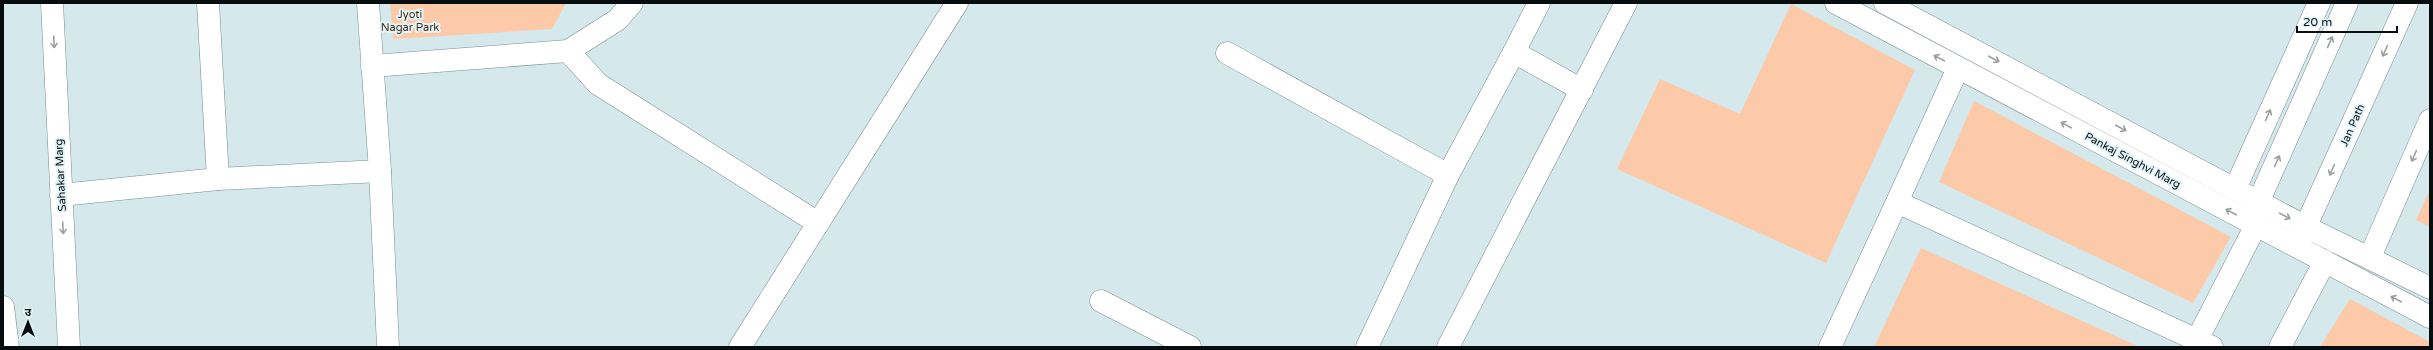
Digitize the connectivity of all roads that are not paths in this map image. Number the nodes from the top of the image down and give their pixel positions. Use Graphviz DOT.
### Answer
graph roads {
  1 [pos="52,3"];
  2 [pos="208,3"];
  3 [pos="368,3"];
  4 [pos="632,3"];
  5 [pos="957,3"];
  6 [pos="1539,3"];
  7 [pos="1626,3"];
  8 [pos="1836,3"];
  9 [pos="1885,3"];
  10 [pos="2319,3"];
  11 [pos="2347,3"];
  12 [pos="2407,3"];
  13 [pos="568,52"];
  14 [pos="1514,52"];
  15 [pos="1227,53"];
  16 [pos="372,66"];
  17 [pos="1958,68"];
  18 [pos="1582,90"];
  19 [pos="2430,120"];
  20 [pos="380,171"];
  21 [pos="1448,175"];
  22 [pos="218,179"];
  23 [pos="2235,189"];
  24 [pos="61,196"];
  25 [pos="1897,202"];
  26 [pos="2259,202"];
  27 [pos="818,223"];
  28 [pos="2253,224"];
  29 [pos="2306,227"];
  30 [pos="2297,247"];
  31 [pos="2370,257"];
  32 [pos="2325,261"];
  33 [pos="2430,288"];
  34 [pos="1101,300"];
  35 [pos="3,307"];
  36 [pos="2430,317"];
  37 [pos="2204,344"];
  38 [pos="8,347"];
  39 [pos="69,347"];
  40 [pos="388,347"];
  41 [pos="740,347"];
  42 [pos="1190,347"];
  43 [pos="1367,347"];
  44 [pos="1448,347"];
  45 [pos="1830,347"];
  46 [pos="2280,347"];
  1 -- 24 [label="street, Sahakar Marg, one-way"];
  2 -- 22 [label="street"];
  3 -- 16 [label="street"];
  4 -- 13 [label="street"];
  5 -- 27 [label="street"];
  6 -- 14 [label="street"];
  7 -- 18 [label="street"];
  17 -- 8 [label="street, Pankaj Singhvi Marg, one-way"];
  9 -- 23 [label="street, Pankaj Singhvi Marg, one-way"];
  23 -- 10 [label="street, one-way"];
  26 -- 11 [label="street, one-way"];
  12 -- 29 [label="street, Jan Path, one-way"];
  13 -- 16 [label="street"];
  13 -- 27 [label="street"];
  14 -- 18 [label="street"];
  14 -- 21 [label="street"];
  15 -- 21 [label="street"];
  16 -- 20 [label="street"];
  17 -- 25 [label="street"];
  28 -- 17 [label="street, Pankaj Singhvi Marg, one-way"];
  18 -- 44 [label="street"];
  19 -- 31 [label="street, one-way"];
  20 -- 22 [label="street"];
  20 -- 40 [label="street"];
  21 -- 43 [label="street"];
  22 -- 24 [label="street"];
  23 -- 26 [label="street, Pankaj Singhvi Marg"];
  24 -- 39 [label="street, Sahakar Marg, one-way"];
  25 -- 37 [label="street"];
  25 -- 45 [label="street"];
  26 -- 28 [label="street"];
  26 -- 29 [label="street, Pankaj Singhvi Marg, one-way"];
  27 -- 41 [label="street"];
  28 -- 30 [label="street, Pankaj Singhvi Marg"];
  28 -- 37 [label="street"];
  29 -- 30 [label="street, Jan Path"];
  29 -- 31 [label="street, Pankaj Singhvi Marg"];
  30 -- 32 [label="street, Pankaj Singhvi Marg"];
  31 -- 33 [label="street, Pankaj Singhvi Marg"];
  36 -- 32 [label="street, Pankaj Singhvi Marg, one-way"];
  32 -- 46 [label="street"];
  34 -- 42 [label="street"];
  35 -- 38 [label="street"];
}
